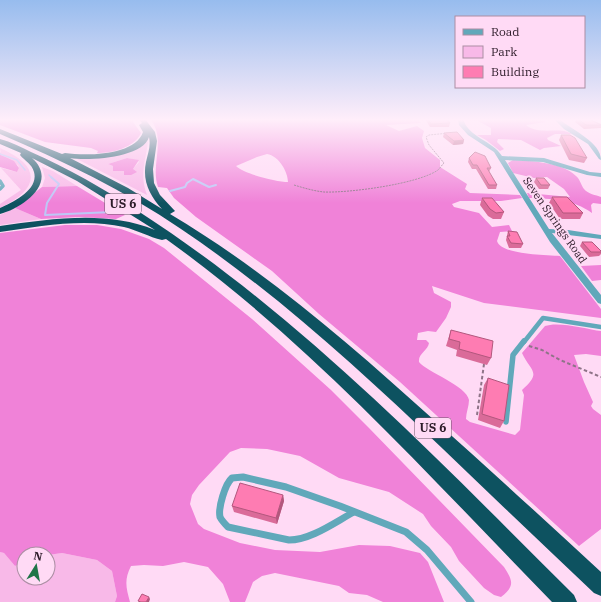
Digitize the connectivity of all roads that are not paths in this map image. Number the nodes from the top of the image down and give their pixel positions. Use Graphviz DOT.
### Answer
graph roads {
  1 [pos="9,147"];
  2 [pos="12,147"];
  3 [pos="39,147"];
  4 [pos="45,147"];
  5 [pos="132,147"];
  6 [pos="152,147"];
  7 [pos="492,147"];
  8 [pos="599,153"];
  9 [pos="502,158"];
  10 [pos="601,158"];
  11 [pos="601,175"];
  12 [pos="0,181"];
  13 [pos="0,189"];
  14 [pos="0,212"];
  15 [pos="0,229"];
  16 [pos="548,231"];
  17 [pos="601,237"];
  18 [pos="211,244"];
  19 [pos="232,284"];
  20 [pos="601,302"];
  21 [pos="601,327"];
  22 [pos="506,422"];
  23 [pos="354,512"];
  24 [pos="601,586"];
  25 [pos="471,602"];
  26 [pos="567,602"];
  1 -- 14 [label="highway"];
  2 -- 19 [label="highway, US 6"];
  3 -- 18 [label="highway, US 6"];
  4 -- 5 [label="highway"];
  6 -- 18 [label="highway"];
  7 -- 9 [label="street, Seven Springs Road"];
  8 -- 10 [label="street"];
  9 -- 11 [label="street"];
  9 -- 16 [label="street, Seven Springs Road"];
  12 -- 13 [label="lane"];
  15 -- 19 [label="highway"];
  16 -- 17 [label="street"];
  16 -- 20 [label="street, Seven Springs Road"];
  18 -- 24 [label="highway, US 6"];
  19 -- 26 [label="highway, US 6"];
  21 -- 22 [label="lane"];
  23 -- 23 [label="lane"];
  23 -- 25 [label="lane"];
}
